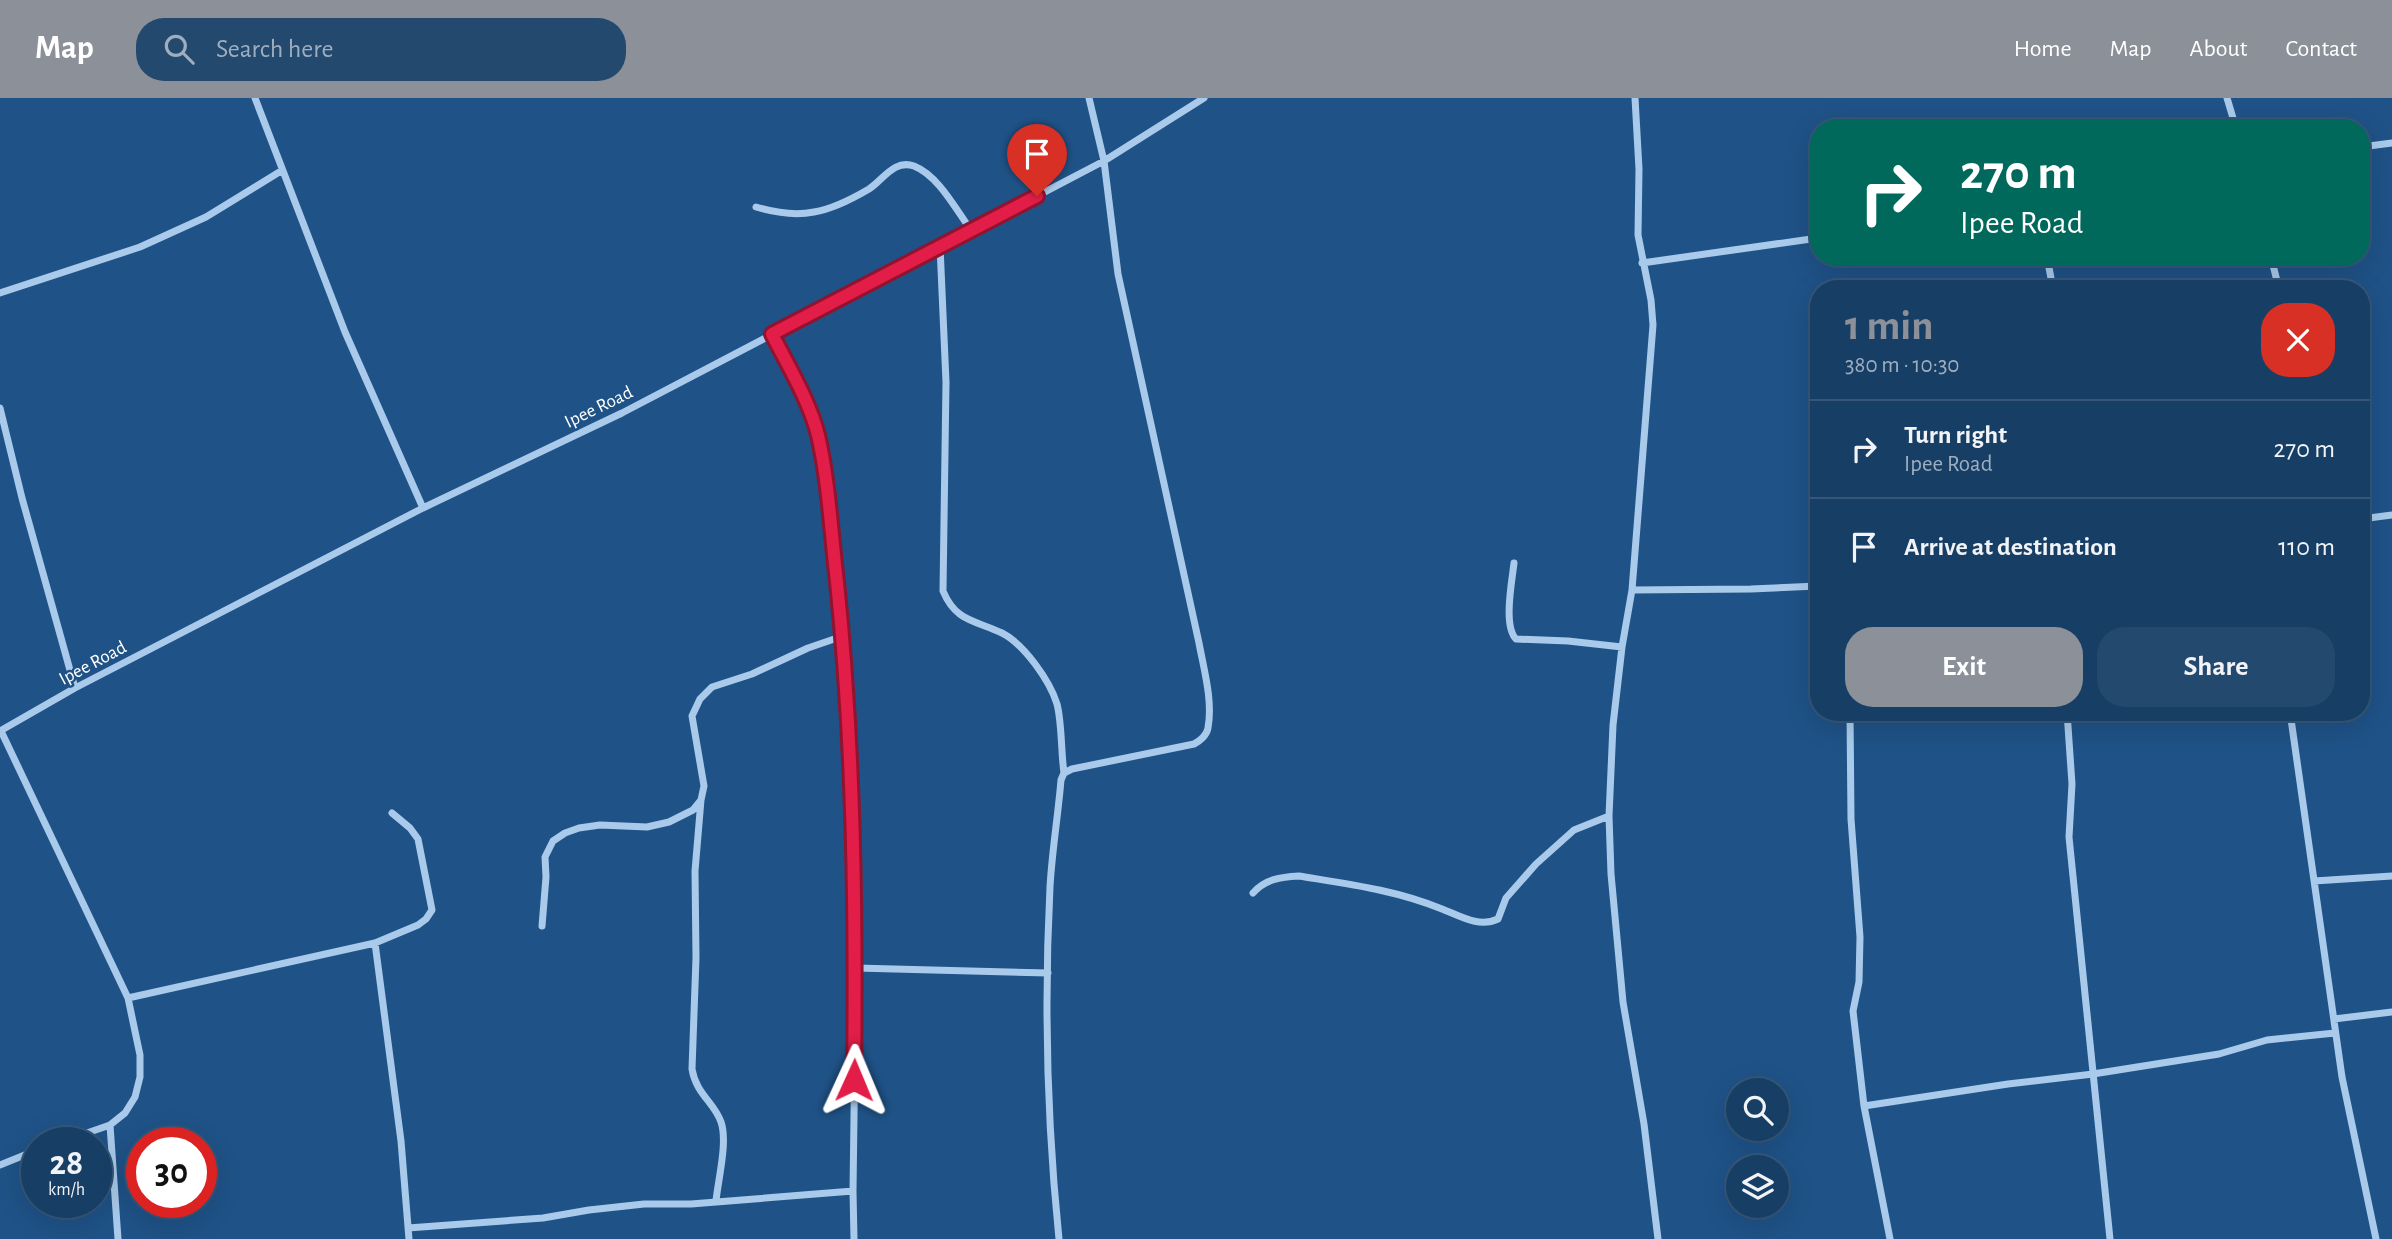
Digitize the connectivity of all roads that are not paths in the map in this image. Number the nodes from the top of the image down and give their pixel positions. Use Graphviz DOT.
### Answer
graph roads {
  1 [pos="255,98"];
  2 [pos="1089,98"];
  3 [pos="1204,98"];
  4 [pos="1635,98"];
  5 [pos="2227,98"];
  6 [pos="2233,119"];
  7 [pos="2392,143"];
  8 [pos="2370,146"];
  9 [pos="1104,161"];
  10 [pos="281,171"];
  11 [pos="756,206"];
  12 [pos="971,230"];
  13 [pos="1810,239"];
  14 [pos="940,246"];
  15 [pos="1643,263"];
  16 [pos="0,293"];
  17 [pos="772,334"];
  18 [pos="0,408"];
  19 [pos="423,508"];
  20 [pos="2392,515"];
  21 [pos="2370,518"];
  22 [pos="1514,563"];
  23 [pos="1810,586"];
  24 [pos="1632,590"];
  25 [pos="842,636"];
  26 [pos="1622,647"];
  27 [pos="75,688"];
  28 [pos="1850,721"];
  29 [pos="2068,721"];
  30 [pos="2291,721"];
  31 [pos="0,731"];
  32 [pos="1064,774"];
  33 [pos="701,800"];
  34 [pos="392,813"];
  35 [pos="1609,816"];
  36 [pos="2392,876"];
  37 [pos="2314,881"];
  38 [pos="1253,893"];
  39 [pos="542,926"];
  40 [pos="375,943"];
  41 [pos="856,968"];
  42 [pos="1048,973"];
  43 [pos="128,998"];
  44 [pos="2392,1012"];
  45 [pos="2334,1019"];
  46 [pos="2335,1033"];
  47 [pos="2094,1074"];
  48 [pos="1864,1106"];
  49 [pos="110,1125"];
  50 [pos="104,1127"];
  51 [pos="21,1156"];
  52 [pos="0,1165"];
  53 [pos="853,1191"];
  54 [pos="716,1201"];
  55 [pos="408,1228"];
  56 [pos="118,1239"];
  57 [pos="409,1239"];
  58 [pos="855,1239"];
  59 [pos="1059,1239"];
  60 [pos="1658,1239"];
  61 [pos="1890,1239"];
  62 [pos="2110,1239"];
  63 [pos="2376,1239"];
  1 -- 10 [label="street"];
  2 -- 9 [label="street"];
  3 -- 9 [label="street, Ipee Road"];
  4 -- 15 [label="street"];
  5 -- 6 [label="street"];
  7 -- 8 [label="street"];
  9 -- 12 [label="street, Ipee Road"];
  9 -- 32 [label="street"];
  10 -- 16 [label="street"];
  10 -- 19 [label="street"];
  11 -- 12 [label="street"];
  12 -- 14 [label="street, Ipee Road"];
  13 -- 15 [label="street"];
  14 -- 17 [label="street, Ipee Road"];
  14 -- 32 [label="street"];
  15 -- 24 [label="street"];
  17 -- 19 [label="street, Ipee Road"];
  17 -- 25 [label="street"];
  18 -- 27 [label="street"];
  19 -- 27 [label="street, Ipee Road"];
  20 -- 21 [label="street"];
  22 -- 26 [label="street"];
  23 -- 24 [label="street"];
  24 -- 26 [label="street"];
  25 -- 33 [label="street"];
  25 -- 41 [label="street"];
  26 -- 35 [label="street"];
  27 -- 31 [label="street, Ipee Road"];
  28 -- 48 [label="street"];
  29 -- 47 [label="street"];
  30 -- 37 [label="street"];
  31 -- 43 [label="street"];
  32 -- 42 [label="street"];
  33 -- 39 [label="street"];
  33 -- 54 [label="street"];
  34 -- 40 [label="street"];
  35 -- 38 [label="street"];
  35 -- 60 [label="street"];
  36 -- 37 [label="street"];
  37 -- 45 [label="street"];
  40 -- 43 [label="street"];
  40 -- 55 [label="street"];
  41 -- 42 [label="street"];
  41 -- 53 [label="street"];
  42 -- 59 [label="street"];
  43 -- 49 [label="street"];
  44 -- 45 [label="street"];
  45 -- 46 [label="street"];
  46 -- 47 [label="street"];
  46 -- 63 [label="street"];
  47 -- 48 [label="street"];
  47 -- 62 [label="street"];
  48 -- 61 [label="street"];
  49 -- 50 [label="street"];
  49 -- 56 [label="street"];
  51 -- 52 [label="street"];
  53 -- 54 [label="street"];
  53 -- 58 [label="street"];
  54 -- 55 [label="street"];
  55 -- 57 [label="street"];
}
